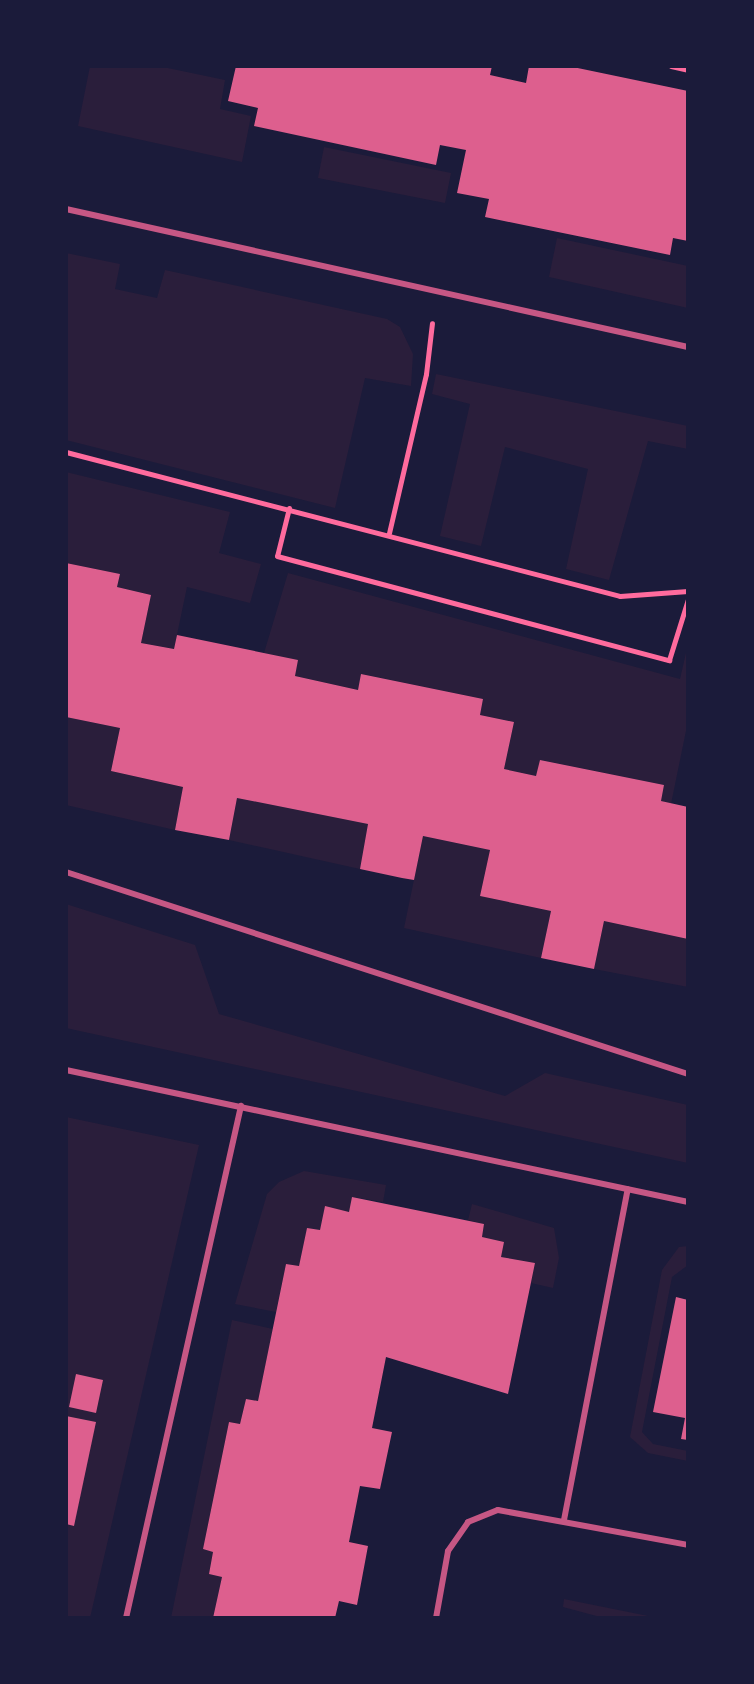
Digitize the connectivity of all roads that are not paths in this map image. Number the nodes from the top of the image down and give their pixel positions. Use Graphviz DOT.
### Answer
graph roads {
  1 [pos="66,209"];
  2 [pos="688,347"];
  3 [pos="66,872"];
  4 [pos="66,1070"];
  5 [pos="688,1074"];
  6 [pos="241,1106"];
  7 [pos="628,1189"];
  8 [pos="688,1202"];
  9 [pos="564,1520"];
  10 [pos="688,1545"];
  11 [pos="126,1618"];
  12 [pos="436,1618"];
  1 -- 2 [label="lane"];
  3 -- 5 [label="lane"];
  4 -- 6 [label="lane"];
  6 -- 7 [label="lane"];
  6 -- 11 [label="lane"];
  7 -- 8 [label="lane"];
  7 -- 9 [label="lane"];
  9 -- 10 [label="lane"];
  9 -- 12 [label="lane"];
}
